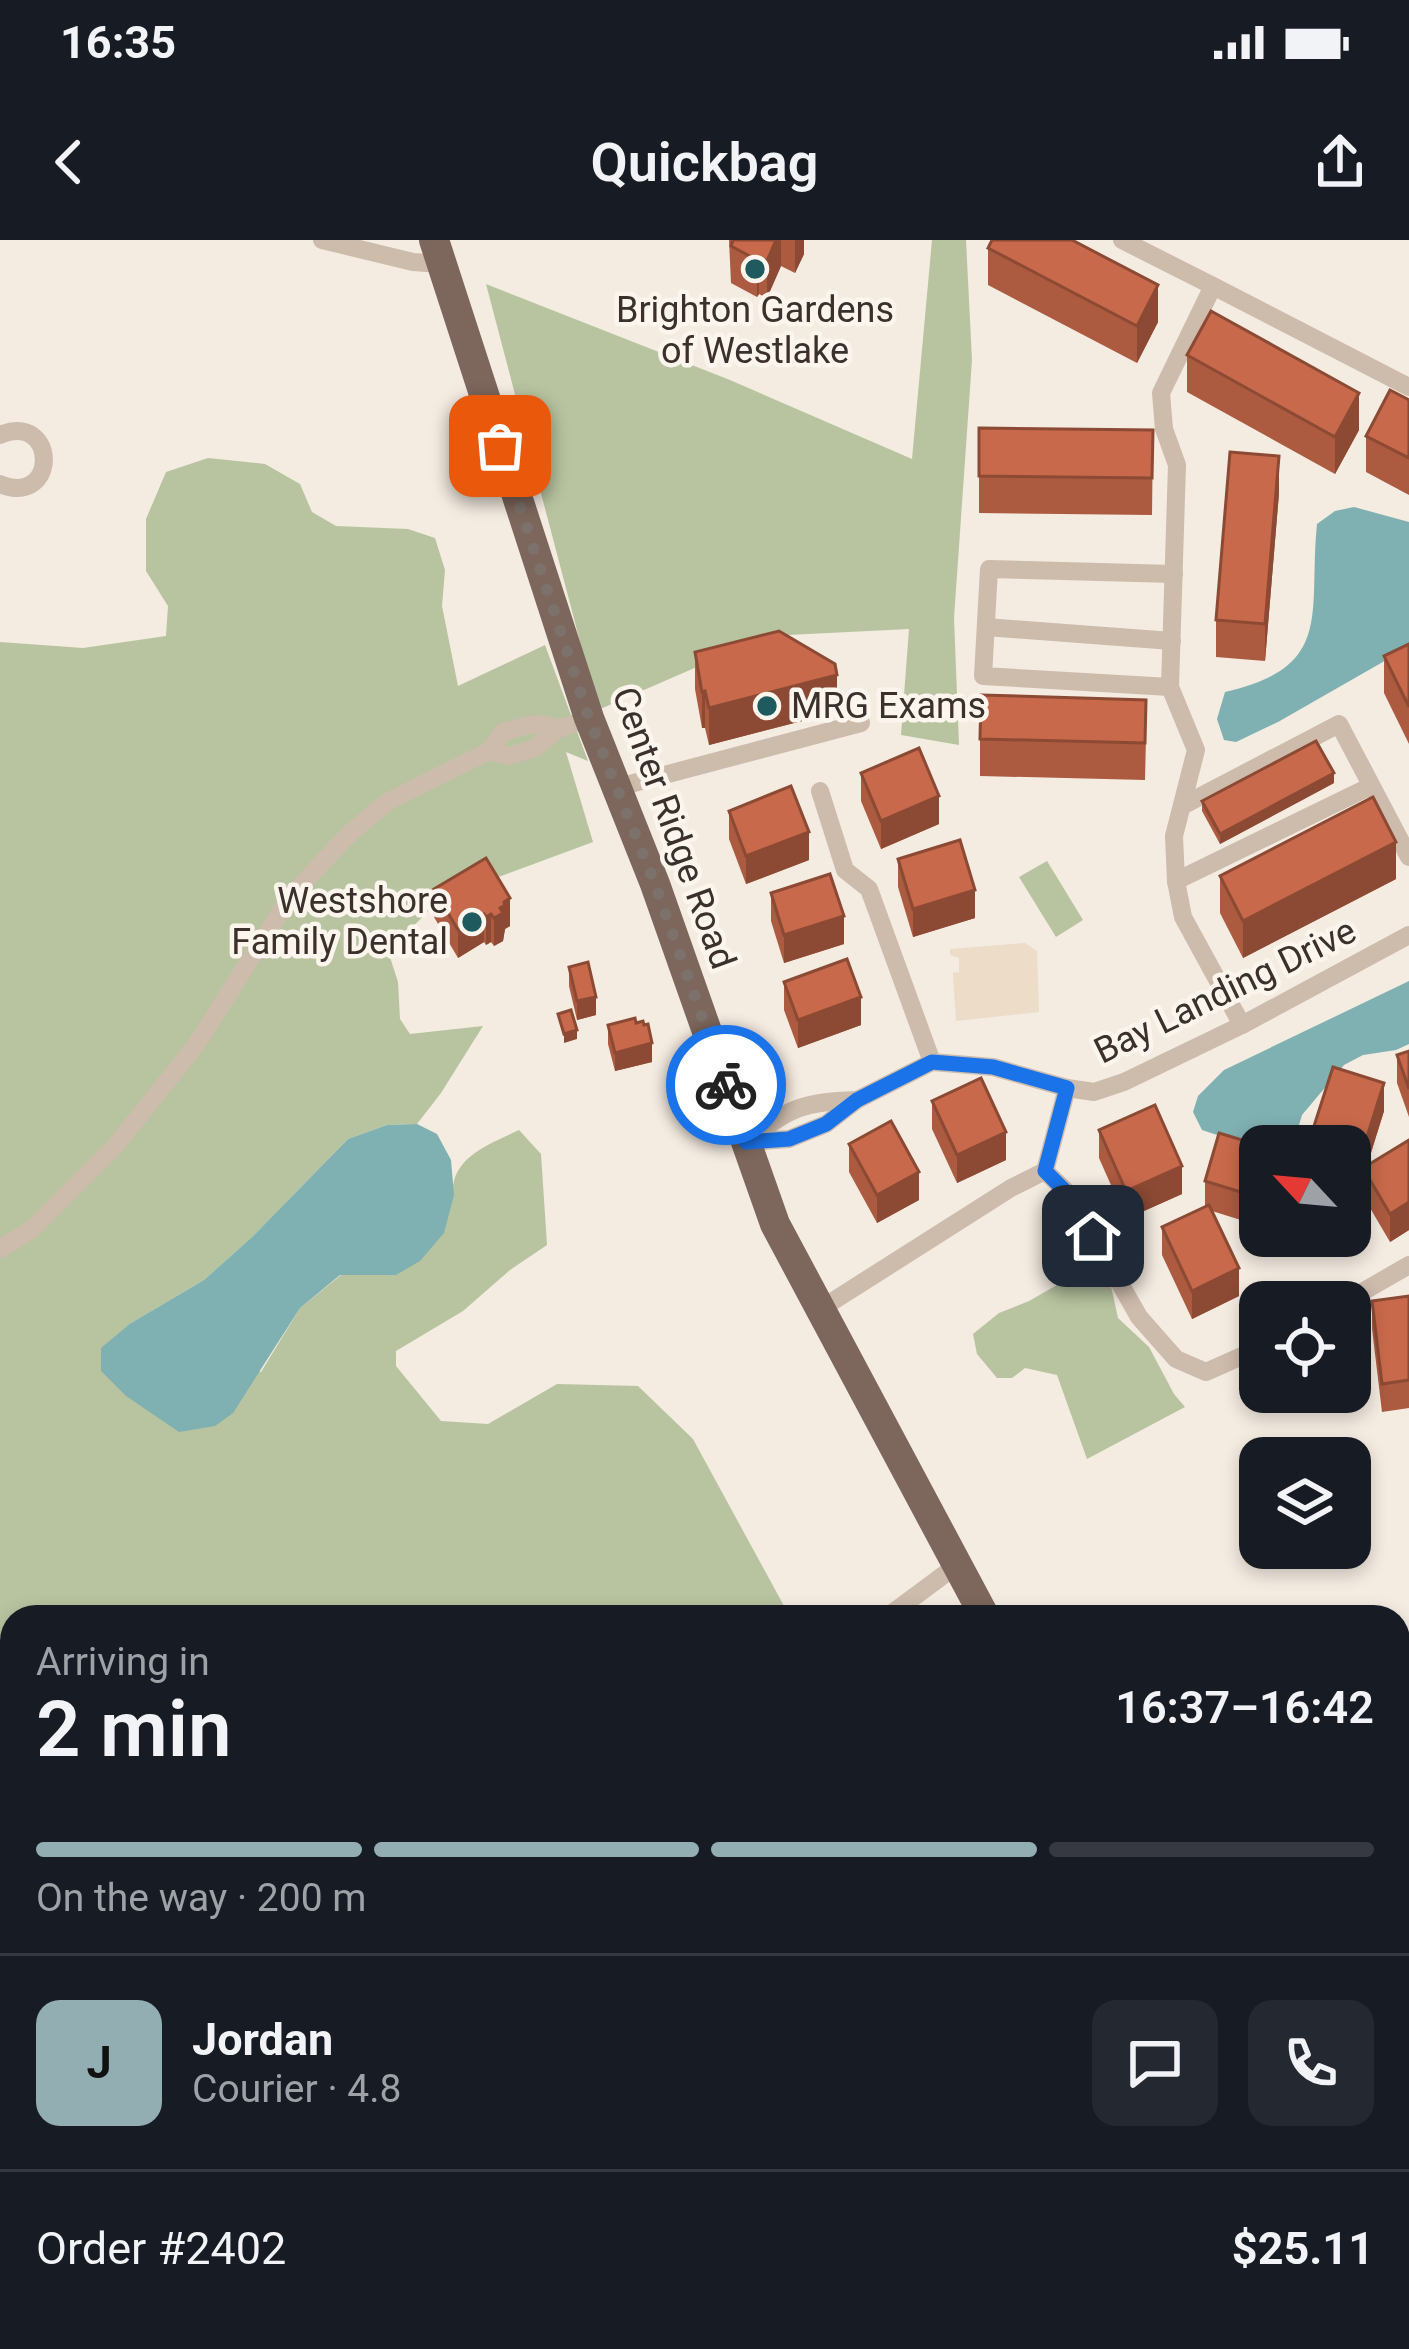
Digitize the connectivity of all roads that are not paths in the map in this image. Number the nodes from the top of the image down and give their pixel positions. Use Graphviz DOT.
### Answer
graph roads {
  1 [pos="322,240"];
  2 [pos="1123,240"];
  3 [pos="437,252"];
  4 [pos="1214,286"];
  5 [pos="1409,387"];
  6 [pos="0,435"];
  7 [pos="0,484"];
  8 [pos="1174,574"];
  9 [pos="986,626"];
  10 [pos="1172,641"];
  11 [pos="1170,687"];
  12 [pos="589,718"];
  13 [pos="861,723"];
  14 [pos="1372,786"];
  15 [pos="615,788"];
  16 [pos="820,791"];
  17 [pos="1182,806"];
  18 [pos="1409,857"];
  19 [pos="1176,881"];
  20 [pos="1409,935"];
  21 [pos="1242,1025"];
  22 [pos="932,1062"];
  23 [pos="1067,1088"];
  24 [pos="746,1142"];
  25 [pos="1045,1171"];
  26 [pos="0,1249"];
  27 [pos="1409,1264"];
  28 [pos="1371,1287"];
  29 [pos="819,1310"];
  30 [pos="1239,1357"];
  31 [pos="957,1565"];
  32 [pos="903,1605"];
  33 [pos="979,1605"];
  1 -- 3 [label="street"];
  2 -- 4 [label="street"];
  3 -- 12 [label="main road, Center Ridge Road"];
  4 -- 5 [label="street"];
  4 -- 8 [label="street"];
  6 -- 7 [label="street"];
  8 -- 9 [label="street"];
  8 -- 10 [label="street"];
  9 -- 10 [label="street"];
  9 -- 11 [label="street"];
  10 -- 11 [label="street"];
  11 -- 17 [label="street"];
  12 -- 15 [label="main road, Center Ridge Road"];
  12 -- 26 [label="street"];
  13 -- 15 [label="street"];
  14 -- 17 [label="street"];
  14 -- 18 [label="street"];
  14 -- 19 [label="street"];
  15 -- 24 [label="main road, Center Ridge Road"];
  16 -- 22 [label="street"];
  17 -- 19 [label="street"];
  19 -- 21 [label="street"];
  20 -- 21 [label="street, Bay Landing Drive"];
  21 -- 23 [label="street, Bay Landing Drive"];
  22 -- 23 [label="street, Bay Landing Drive"];
  22 -- 24 [label="street"];
  23 -- 25 [label="street, Bay Landing Drive"];
  24 -- 29 [label="main road, Center Ridge Road"];
  25 -- 29 [label="street"];
  25 -- 30 [label="street"];
  27 -- 28 [label="street"];
  29 -- 31 [label="main road, Center Ridge Road"];
  31 -- 32 [label="street"];
  31 -- 33 [label="main road, Center Ridge Road"];
}
